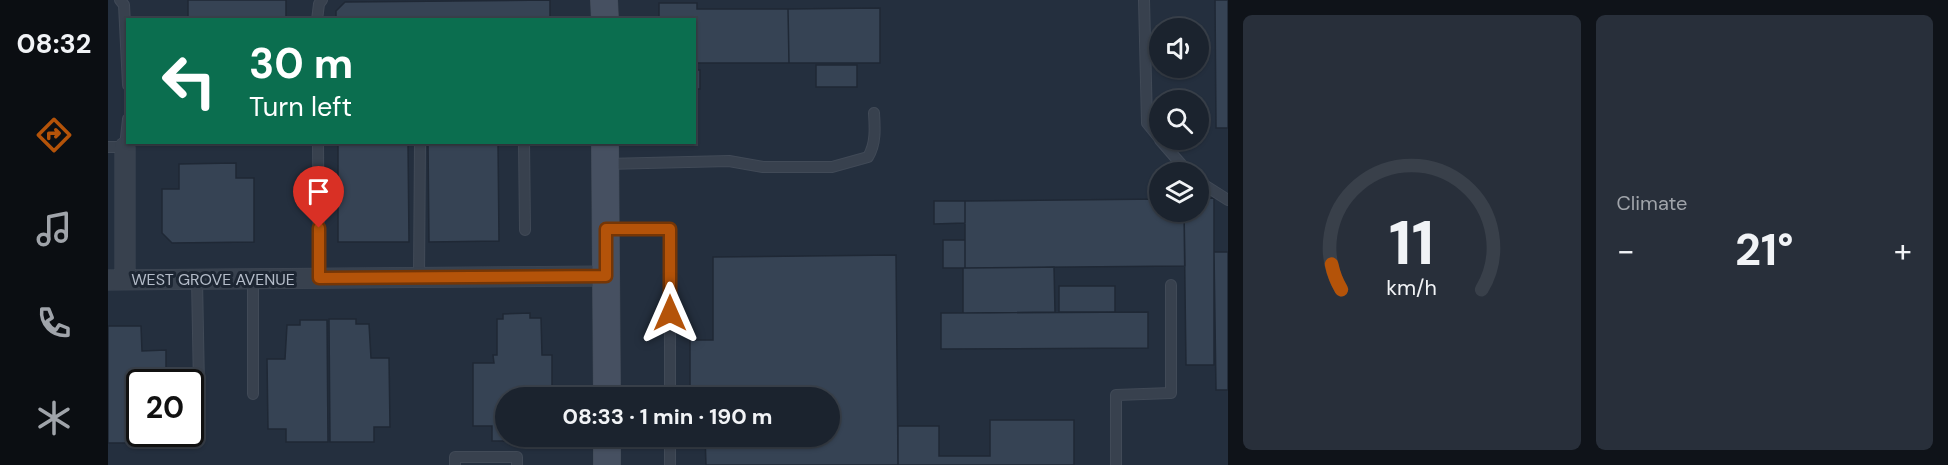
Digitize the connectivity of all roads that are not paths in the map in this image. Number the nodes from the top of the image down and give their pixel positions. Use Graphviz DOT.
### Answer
graph roads {
  1 [pos="120,0"];
  2 [pos="322,0"];
  3 [pos="604,0"];
  4 [pos="1144,0"];
  5 [pos="317,18"];
  6 [pos="604,18"];
  7 [pos="126,45"];
  8 [pos="874,113"];
  9 [pos="126,124"];
  10 [pos="1149,125"];
  11 [pos="318,144"];
  12 [pos="420,144"];
  13 [pos="524,144"];
  14 [pos="116,147"];
  15 [pos="1169,150"];
  16 [pos="605,153"];
  17 [pos="1180,162"];
  18 [pos="1209,188"];
  19 [pos="1228,200"];
  20 [pos="606,229"];
  21 [pos="525,230"];
  22 [pos="606,276"];
  23 [pos="319,278"];
  24 [pos="419,278"];
  25 [pos="197,279"];
  26 [pos="253,279"];
  27 [pos="117,280"];
  28 [pos="1171,285"];
  29 [pos="199,369"];
  30 [pos="606,387"];
  31 [pos="670,387"];
  32 [pos="253,394"];
  33 [pos="607,447"];
  34 [pos="670,447"];
  35 [pos="455,465"];
  36 [pos="518,465"];
  37 [pos="607,465"];
  38 [pos="670,465"];
  39 [pos="1116,465"];
  1 -- 7 [label="lane"];
  2 -- 5 [label="lane"];
  3 -- 6 [label="main road"];
  4 -- 10 [label="lane"];
  8 -- 16 [label="lane"];
  9 -- 14 [label="lane"];
  11 -- 23 [label="lane"];
  12 -- 24 [label="lane"];
  13 -- 21 [label="lane"];
  14 -- 27 [label="street"];
  15 -- 17 [label="lane"];
  16 -- 20 [label="main road"];
  18 -- 19 [label="lane"];
  20 -- 22 [label="main road"];
  20 -- 31 [label="lane"];
  22 -- 24 [label="street, WEST GROVE AVENUE"];
  22 -- 30 [label="main road"];
  23 -- 24 [label="street, WEST GROVE AVENUE"];
  23 -- 26 [label="street, WEST GROVE AVENUE"];
  25 -- 26 [label="street, WEST GROVE AVENUE"];
  25 -- 27 [label="street, WEST GROVE AVENUE"];
  25 -- 29 [label="lane"];
  26 -- 32 [label="lane"];
  28 -- 39 [label="lane"];
  33 -- 37 [label="main road"];
  34 -- 38 [label="lane"];
  35 -- 36 [label="lane"];
}
